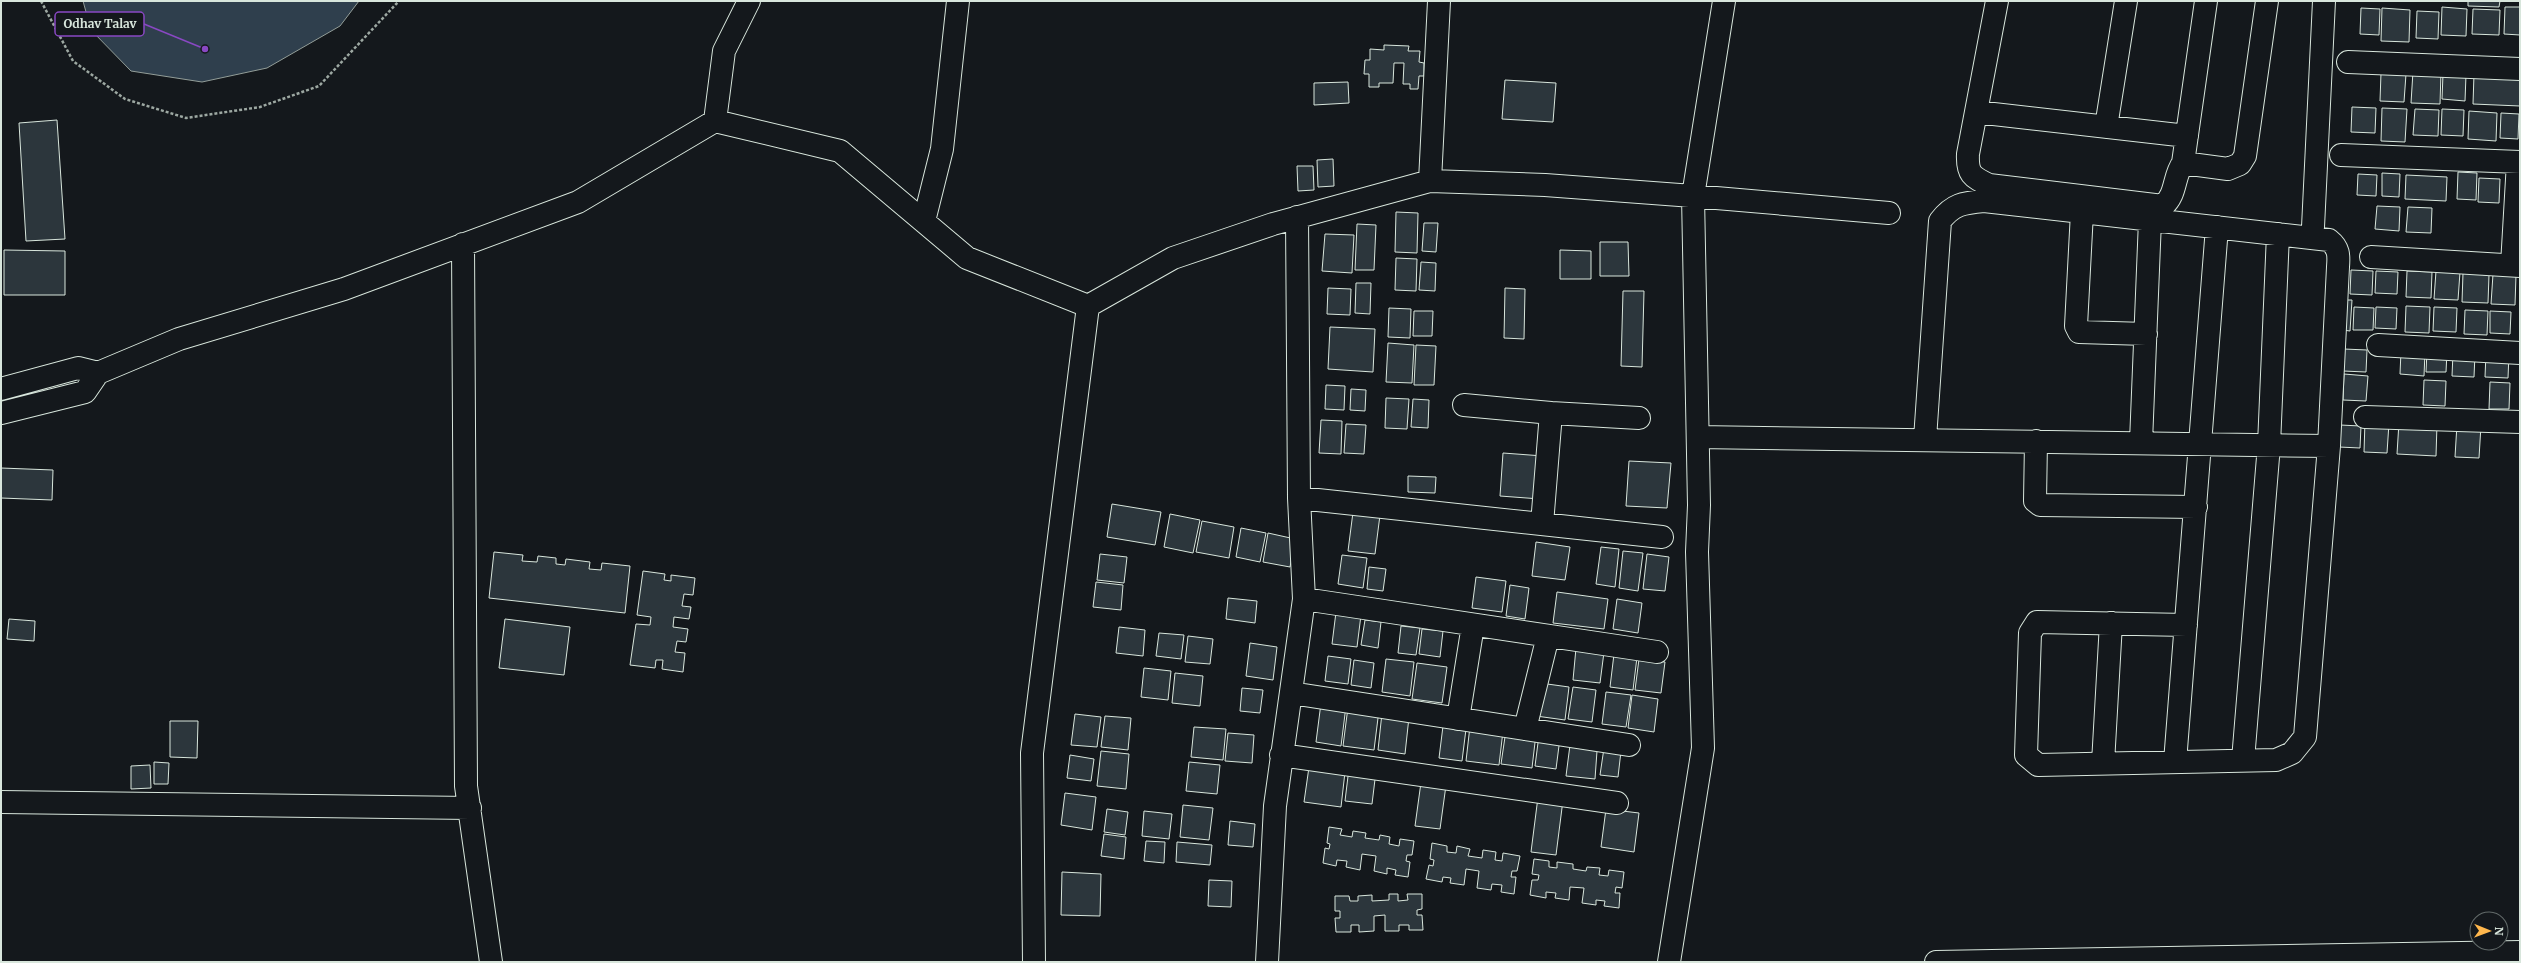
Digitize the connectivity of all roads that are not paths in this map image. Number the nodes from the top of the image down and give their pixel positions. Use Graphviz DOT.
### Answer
graph roads {
  1 [pos="748,1"];
  2 [pos="958,1"];
  3 [pos="1439,1"];
  4 [pos="1724,1"];
  5 [pos="1997,1"];
  6 [pos="2126,1"];
  7 [pos="2206,1"];
  8 [pos="2267,1"];
  9 [pos="2324,1"];
  10 [pos="2348,62"];
  11 [pos="2520,69"];
  12 [pos="1976,112"];
  13 [pos="715,121"];
  14 [pos="2106,127"];
  15 [pos="2187,136"];
  16 [pos="2341,156"];
  17 [pos="2183,162"];
  18 [pos="2519,162"];
  19 [pos="1430,181"];
  20 [pos="1693,196"];
  21 [pos="2082,212"];
  22 [pos="1889,214"];
  23 [pos="1297,217"];
  24 [pos="2150,220"];
  25 [pos="924,221"];
  26 [pos="2217,227"];
  27 [pos="2313,227"];
  28 [pos="2278,234"];
  29 [pos="463,244"];
  30 [pos="2371,257"];
  31 [pos="2516,266"];
  32 [pos="1088,306"];
  33 [pos="2146,334"];
  34 [pos="2378,345"];
  35 [pos="2520,353"];
  36 [pos="98,373"];
  37 [pos="1,389"];
  38 [pos="1464,405"];
  39 [pos="1,413"];
  40 [pos="1550,413"];
  41 [pos="2365,417"];
  42 [pos="1639,418"];
  43 [pos="2520,422"];
  44 [pos="1698,437"];
  45 [pos="1925,439"];
  46 [pos="2036,440"];
  47 [pos="2141,442"];
  48 [pos="2201,443"];
  49 [pos="2269,445"];
  50 [pos="2329,446"];
  51 [pos="1299,498"];
  52 [pos="2196,507"];
  53 [pos="1542,524"];
  54 [pos="1662,537"];
  55 [pos="1304,599"];
  56 [pos="2111,623"];
  57 [pos="1473,625"];
  58 [pos="2186,625"];
  59 [pos="1548,636"];
  60 [pos="1657,652"];
  61 [pos="1291,693"];
  62 [pos="1458,719"];
  63 [pos="1525,729"];
  64 [pos="1629,745"];
  65 [pos="1281,755"];
  66 [pos="2243,760"];
  67 [pos="2175,762"];
  68 [pos="2103,763"];
  69 [pos="1,802"];
  70 [pos="1617,803"];
  71 [pos="470,808"];
  72 [pos="2520,952"];
  73 [pos="2038,961"];
  74 [pos="491,962"];
  75 [pos="1034,962"];
  76 [pos="1267,962"];
  77 [pos="1669,962"];
  78 [pos="1936,962"];
  1 -- 13 [label="street"];
  2 -- 25 [label="street"];
  3 -- 19 [label="street"];
  4 -- 20 [label="street"];
  5 -- 12 [label="street"];
  6 -- 14 [label="street"];
  7 -- 15 [label="street"];
  8 -- 17 [label="street"];
  9 -- 27 [label="street"];
  10 -- 11 [label="street"];
  12 -- 14 [label="street"];
  12 -- 17 [label="street"];
  13 -- 25 [label="street"];
  13 -- 29 [label="street"];
  14 -- 15 [label="street"];
  15 -- 17 [label="street"];
  16 -- 18 [label="street"];
  18 -- 31 [label="street"];
  19 -- 20 [label="street"];
  19 -- 23 [label="street"];
  20 -- 22 [label="street"];
  20 -- 44 [label="street"];
  21 -- 24 [label="street"];
  21 -- 33 [label="street"];
  21 -- 45 [label="street"];
  23 -- 32 [label="street"];
  23 -- 51 [label="street"];
  24 -- 26 [label="street"];
  24 -- 33 [label="street"];
  25 -- 32 [label="street"];
  26 -- 28 [label="street"];
  26 -- 48 [label="street"];
  28 -- 49 [label="street"];
  28 -- 50 [label="street"];
  29 -- 36 [label="street"];
  29 -- 71 [label="street"];
  30 -- 31 [label="street"];
  32 -- 75 [label="street"];
  33 -- 47 [label="street"];
  34 -- 35 [label="street"];
  36 -- 37 [label="street"];
  36 -- 39 [label="street"];
  38 -- 40 [label="street"];
  40 -- 42 [label="street"];
  40 -- 53 [label="street"];
  41 -- 43 [label="street"];
  44 -- 45 [label="street"];
  44 -- 77 [label="street"];
  45 -- 46 [label="street"];
  46 -- 47 [label="street"];
  46 -- 52 [label="street"];
  47 -- 48 [label="street"];
  48 -- 49 [label="street"];
  48 -- 52 [label="street"];
  49 -- 50 [label="street"];
  49 -- 66 [label="street"];
  50 -- 66 [label="street"];
  51 -- 53 [label="street"];
  51 -- 55 [label="street"];
  52 -- 58 [label="street"];
  53 -- 54 [label="street"];
  55 -- 57 [label="street"];
  55 -- 61 [label="street"];
  56 -- 58 [label="street"];
  56 -- 68 [label="street"];
  56 -- 68 [label="street"];
  57 -- 59 [label="street"];
  57 -- 62 [label="street"];
  58 -- 67 [label="street"];
  59 -- 60 [label="street"];
  59 -- 63 [label="street"];
  61 -- 62 [label="street"];
  61 -- 65 [label="street"];
  62 -- 63 [label="street"];
  63 -- 64 [label="street"];
  65 -- 70 [label="street"];
  65 -- 76 [label="street"];
  66 -- 67 [label="street"];
  67 -- 68 [label="street"];
  69 -- 71 [label="street"];
  71 -- 74 [label="street"];
  72 -- 73 [label="street"];
  73 -- 78 [label="street"];
}
